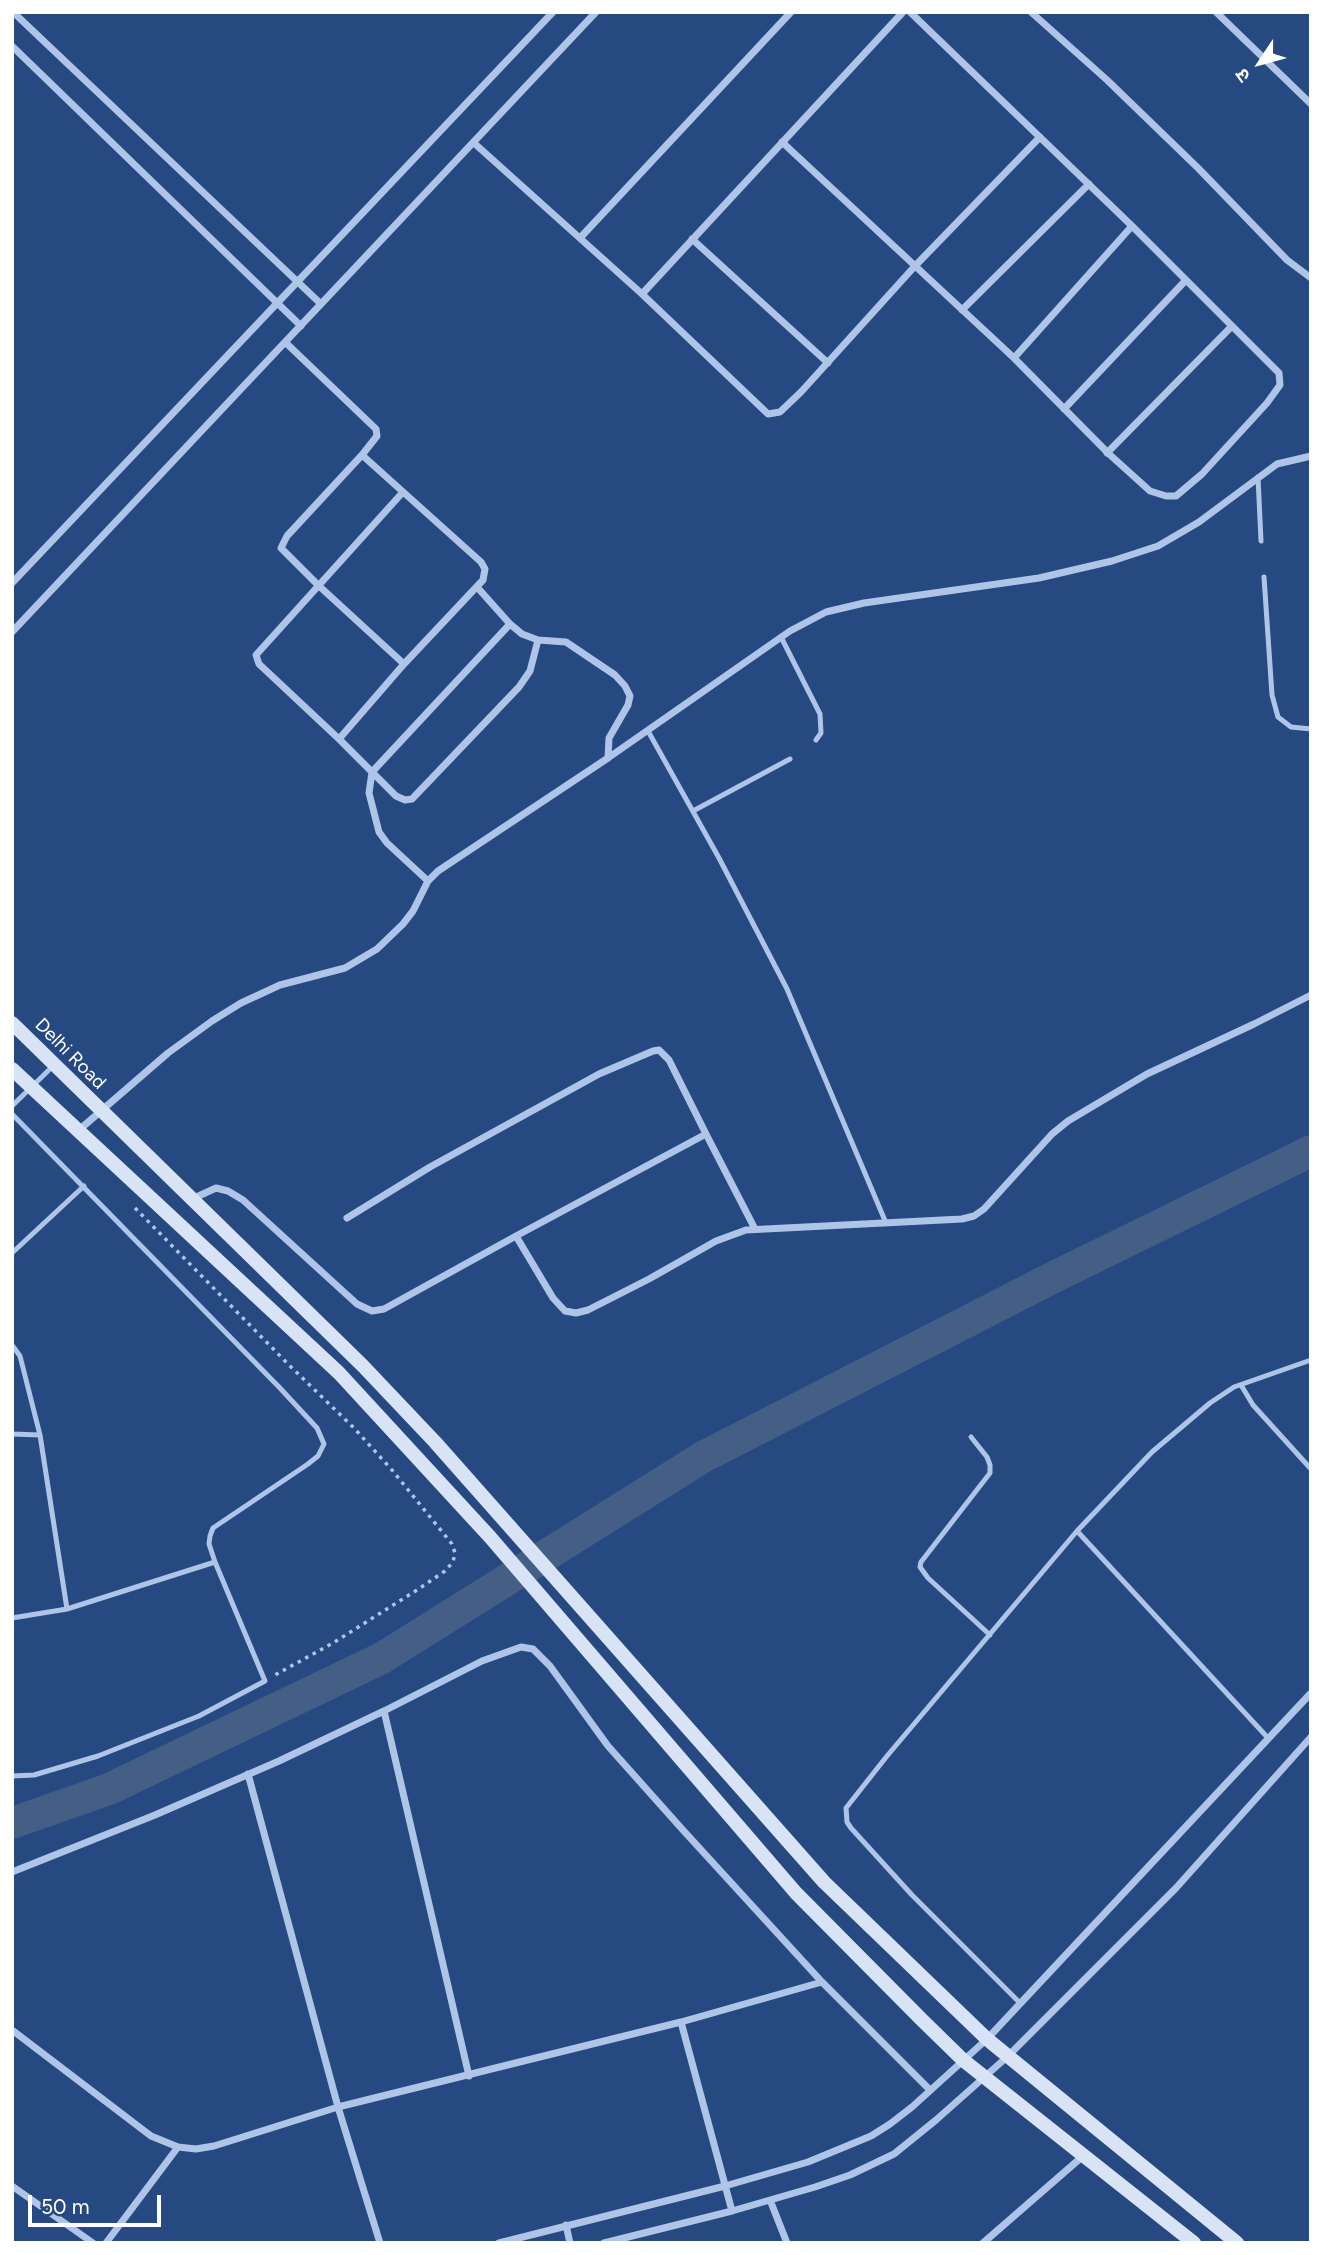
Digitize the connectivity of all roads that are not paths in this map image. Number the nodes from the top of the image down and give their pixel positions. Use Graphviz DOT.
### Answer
graph roads {
  1 [pos="13,12"];
  2 [pos="554,12"];
  3 [pos="596,12"];
  4 [pos="791,12"];
  5 [pos="903,12"];
  6 [pos="910,12"];
  7 [pos="1031,12"];
  8 [pos="1216,12"];
  9 [pos="12,46"];
  10 [pos="1311,104"];
  11 [pos="1040,137"];
  12 [pos="782,142"];
  13 [pos="474,143"];
  14 [pos="1089,184"];
  15 [pos="1132,226"];
  16 [pos="580,238"];
  17 [pos="692,239"];
  18 [pos="915,266"];
  19 [pos="1311,278"];
  20 [pos="1186,280"];
  21 [pos="297,282"];
  22 [pos="642,295"];
  23 [pos="277,303"];
  24 [pos="321,304"];
  25 [pos="962,310"];
  26 [pos="301,326"];
  27 [pos="1232,326"];
  28 [pos="285,342"];
  29 [pos="1014,358"];
  30 [pos="828,363"];
  31 [pos="1064,409"];
  32 [pos="1108,453"];
  33 [pos="362,455"];
  34 [pos="1311,456"];
  35 [pos="1258,476"];
  36 [pos="403,492"];
  37 [pos="1261,541"];
  38 [pos="1264,577"];
  39 [pos="12,583"];
  40 [pos="318,585"];
  41 [pos="477,587"];
  42 [pos="510,625"];
  43 [pos="12,632"];
  44 [pos="781,637"];
  45 [pos="538,639"];
  46 [pos="404,664"];
  47 [pos="1311,729"];
  48 [pos="648,731"];
  49 [pos="339,739"];
  50 [pos="816,740"];
  51 [pos="608,758"];
  52 [pos="790,759"];
  53 [pos="372,772"];
  54 [pos="693,811"];
  55 [pos="428,881"];
  56 [pos="1311,995"];
  57 [pos="12,1023"];
  58 [pos="54,1065"];
  59 [pos="12,1069"];
  60 [pos="31,1087"];
  61 [pos="12,1106"];
  62 [pos="101,1112"];
  63 [pos="12,1114"];
  64 [pos="79,1130"];
  65 [pos="706,1134"];
  66 [pos="84,1186"];
  67 [pos="192,1199"];
  68 [pos="347,1218"];
  69 [pos="886,1223"];
  70 [pos="755,1229"];
  71 [pos="516,1236"];
  72 [pos="12,1253"];
  73 [pos="12,1345"];
  74 [pos="1311,1360"];
  75 [pos="1241,1385"];
  76 [pos="12,1434"];
  77 [pos="40,1436"];
  78 [pos="971,1437"];
  79 [pos="1311,1469"];
  80 [pos="1077,1531"];
  81 [pos="215,1562"];
  82 [pos="67,1609"];
  83 [pos="12,1618"];
  84 [pos="990,1635"];
  85 [pos="1311,1693"];
  86 [pos="384,1711"];
  87 [pos="1311,1737"];
  88 [pos="1268,1738"];
  89 [pos="248,1774"];
  90 [pos="12,1776"];
  91 [pos="12,1872"];
  92 [pos="822,1982"];
  93 [pos="1020,2003"];
  94 [pos="681,2022"];
  95 [pos="12,2030"];
  96 [pos="986,2039"];
  97 [pos="1007,2057"];
  98 [pos="963,2060"];
  99 [pos="469,2077"];
  100 [pos="985,2078"];
  101 [pos="930,2090"];
  102 [pos="338,2107"];
  103 [pos="178,2147"];
  104 [pos="1083,2156"];
  105 [pos="12,2186"];
  106 [pos="725,2186"];
  107 [pos="770,2200"];
  108 [pos="732,2211"];
  109 [pos="566,2225"];
  110 [pos="991,2236"];
  111 [pos="93,2243"];
  112 [pos="106,2243"];
  113 [pos="380,2243"];
  114 [pos="499,2243"];
  115 [pos="570,2243"];
  116 [pos="604,2243"];
  117 [pos="787,2243"];
  118 [pos="983,2243"];
  119 [pos="998,2243"];
  120 [pos="1194,2243"];
  121 [pos="1237,2243"];
  1 -- 21 [label="street"];
  2 -- 21 [label="street"];
  3 -- 13 [label="street"];
  4 -- 16 [label="street"];
  5 -- 12 [label="street"];
  6 -- 11 [label="street"];
  7 -- 19 [label="street"];
  8 -- 10 [label="street"];
  9 -- 23 [label="street"];
  11 -- 14 [label="street"];
  11 -- 18 [label="street"];
  12 -- 17 [label="street"];
  12 -- 18 [label="street"];
  13 -- 16 [label="street"];
  13 -- 24 [label="street"];
  14 -- 15 [label="street"];
  14 -- 25 [label="street"];
  15 -- 20 [label="street"];
  15 -- 29 [label="street"];
  16 -- 22 [label="street"];
  17 -- 22 [label="street"];
  17 -- 30 [label="street"];
  18 -- 25 [label="street"];
  18 -- 30 [label="street"];
  20 -- 27 [label="street"];
  20 -- 31 [label="street"];
  21 -- 23 [label="street"];
  21 -- 24 [label="street"];
  22 -- 30 [label="street"];
  23 -- 26 [label="street"];
  23 -- 39 [label="street"];
  24 -- 26 [label="street"];
  25 -- 29 [label="street"];
  26 -- 28 [label="street"];
  27 -- 32 [label="street"];
  27 -- 32 [label="street"];
  28 -- 33 [label="street"];
  28 -- 43 [label="street"];
  29 -- 31 [label="street"];
  31 -- 32 [label="street"];
  33 -- 36 [label="street"];
  33 -- 40 [label="street"];
  34 -- 35 [label="street"];
  35 -- 37 [label="lane"];
  35 -- 44 [label="street"];
  36 -- 40 [label="street"];
  36 -- 41 [label="street"];
  38 -- 47 [label="lane"];
  40 -- 46 [label="street"];
  40 -- 49 [label="street"];
  41 -- 42 [label="street"];
  41 -- 46 [label="street"];
  42 -- 45 [label="street"];
  42 -- 53 [label="street"];
  44 -- 48 [label="street"];
  44 -- 50 [label="lane"];
  45 -- 51 [label="street"];
  45 -- 53 [label="street"];
  46 -- 49 [label="street"];
  48 -- 51 [label="street"];
  48 -- 54 [label="lane"];
  49 -- 53 [label="street"];
  51 -- 55 [label="street"];
  52 -- 54 [label="lane"];
  53 -- 55 [label="street"];
  54 -- 69 [label="lane"];
  55 -- 62 [label="street"];
  56 -- 69 [label="street"];
  57 -- 58 [label="main road, Delhi Road"];
  58 -- 60 [label="lane"];
  58 -- 62 [label="main road, Delhi Road"];
  59 -- 60 [label="main road"];
  60 -- 61 [label="lane"];
  60 -- 64 [label="main road"];
  62 -- 64 [label="street"];
  62 -- 67 [label="main road, Delhi Road"];
  63 -- 66 [label="lane"];
  64 -- 98 [label="main road"];
  65 -- 68 [label="street"];
  65 -- 70 [label="street"];
  65 -- 71 [label="street"];
  66 -- 72 [label="lane"];
  66 -- 81 [label="lane"];
  67 -- 71 [label="street"];
  67 -- 96 [label="main road, Delhi Road"];
  69 -- 70 [label="street"];
  70 -- 71 [label="street"];
  73 -- 77 [label="lane"];
  74 -- 75 [label="lane"];
  75 -- 79 [label="lane"];
  75 -- 80 [label="lane"];
  76 -- 77 [label="lane"];
  77 -- 82 [label="lane"];
  78 -- 84 [label="lane"];
  80 -- 84 [label="lane"];
  80 -- 88 [label="lane"];
  81 -- 82 [label="lane"];
  81 -- 90 [label="lane"];
  82 -- 83 [label="lane"];
  84 -- 93 [label="lane"];
  85 -- 88 [label="street"];
  86 -- 89 [label="street"];
  86 -- 92 [label="street"];
  86 -- 99 [label="street"];
  87 -- 97 [label="street"];
  88 -- 93 [label="street"];
  89 -- 91 [label="street"];
  89 -- 102 [label="street"];
  92 -- 94 [label="street"];
  92 -- 101 [label="street"];
  93 -- 96 [label="street"];
  94 -- 99 [label="street"];
  94 -- 106 [label="street"];
  95 -- 103 [label="street"];
  96 -- 97 [label="main road, Delhi Road"];
  96 -- 98 [label="street"];
  97 -- 100 [label="street"];
  97 -- 121 [label="main road, Delhi Road"];
  98 -- 100 [label="main road"];
  98 -- 101 [label="street"];
  99 -- 102 [label="street"];
  100 -- 104 [label="main road"];
  100 -- 107 [label="street"];
  101 -- 106 [label="street"];
  102 -- 103 [label="street"];
  102 -- 113 [label="street"];
  103 -- 112 [label="street"];
  104 -- 110 [label="street"];
  104 -- 120 [label="main road"];
  105 -- 111 [label="street"];
  106 -- 108 [label="street"];
  106 -- 109 [label="street"];
  107 -- 108 [label="street"];
  107 -- 117 [label="street"];
  108 -- 116 [label="street"];
  109 -- 114 [label="street"];
  109 -- 115 [label="street"];
  110 -- 118 [label="street"];
  110 -- 119 [label="lane"];
}
